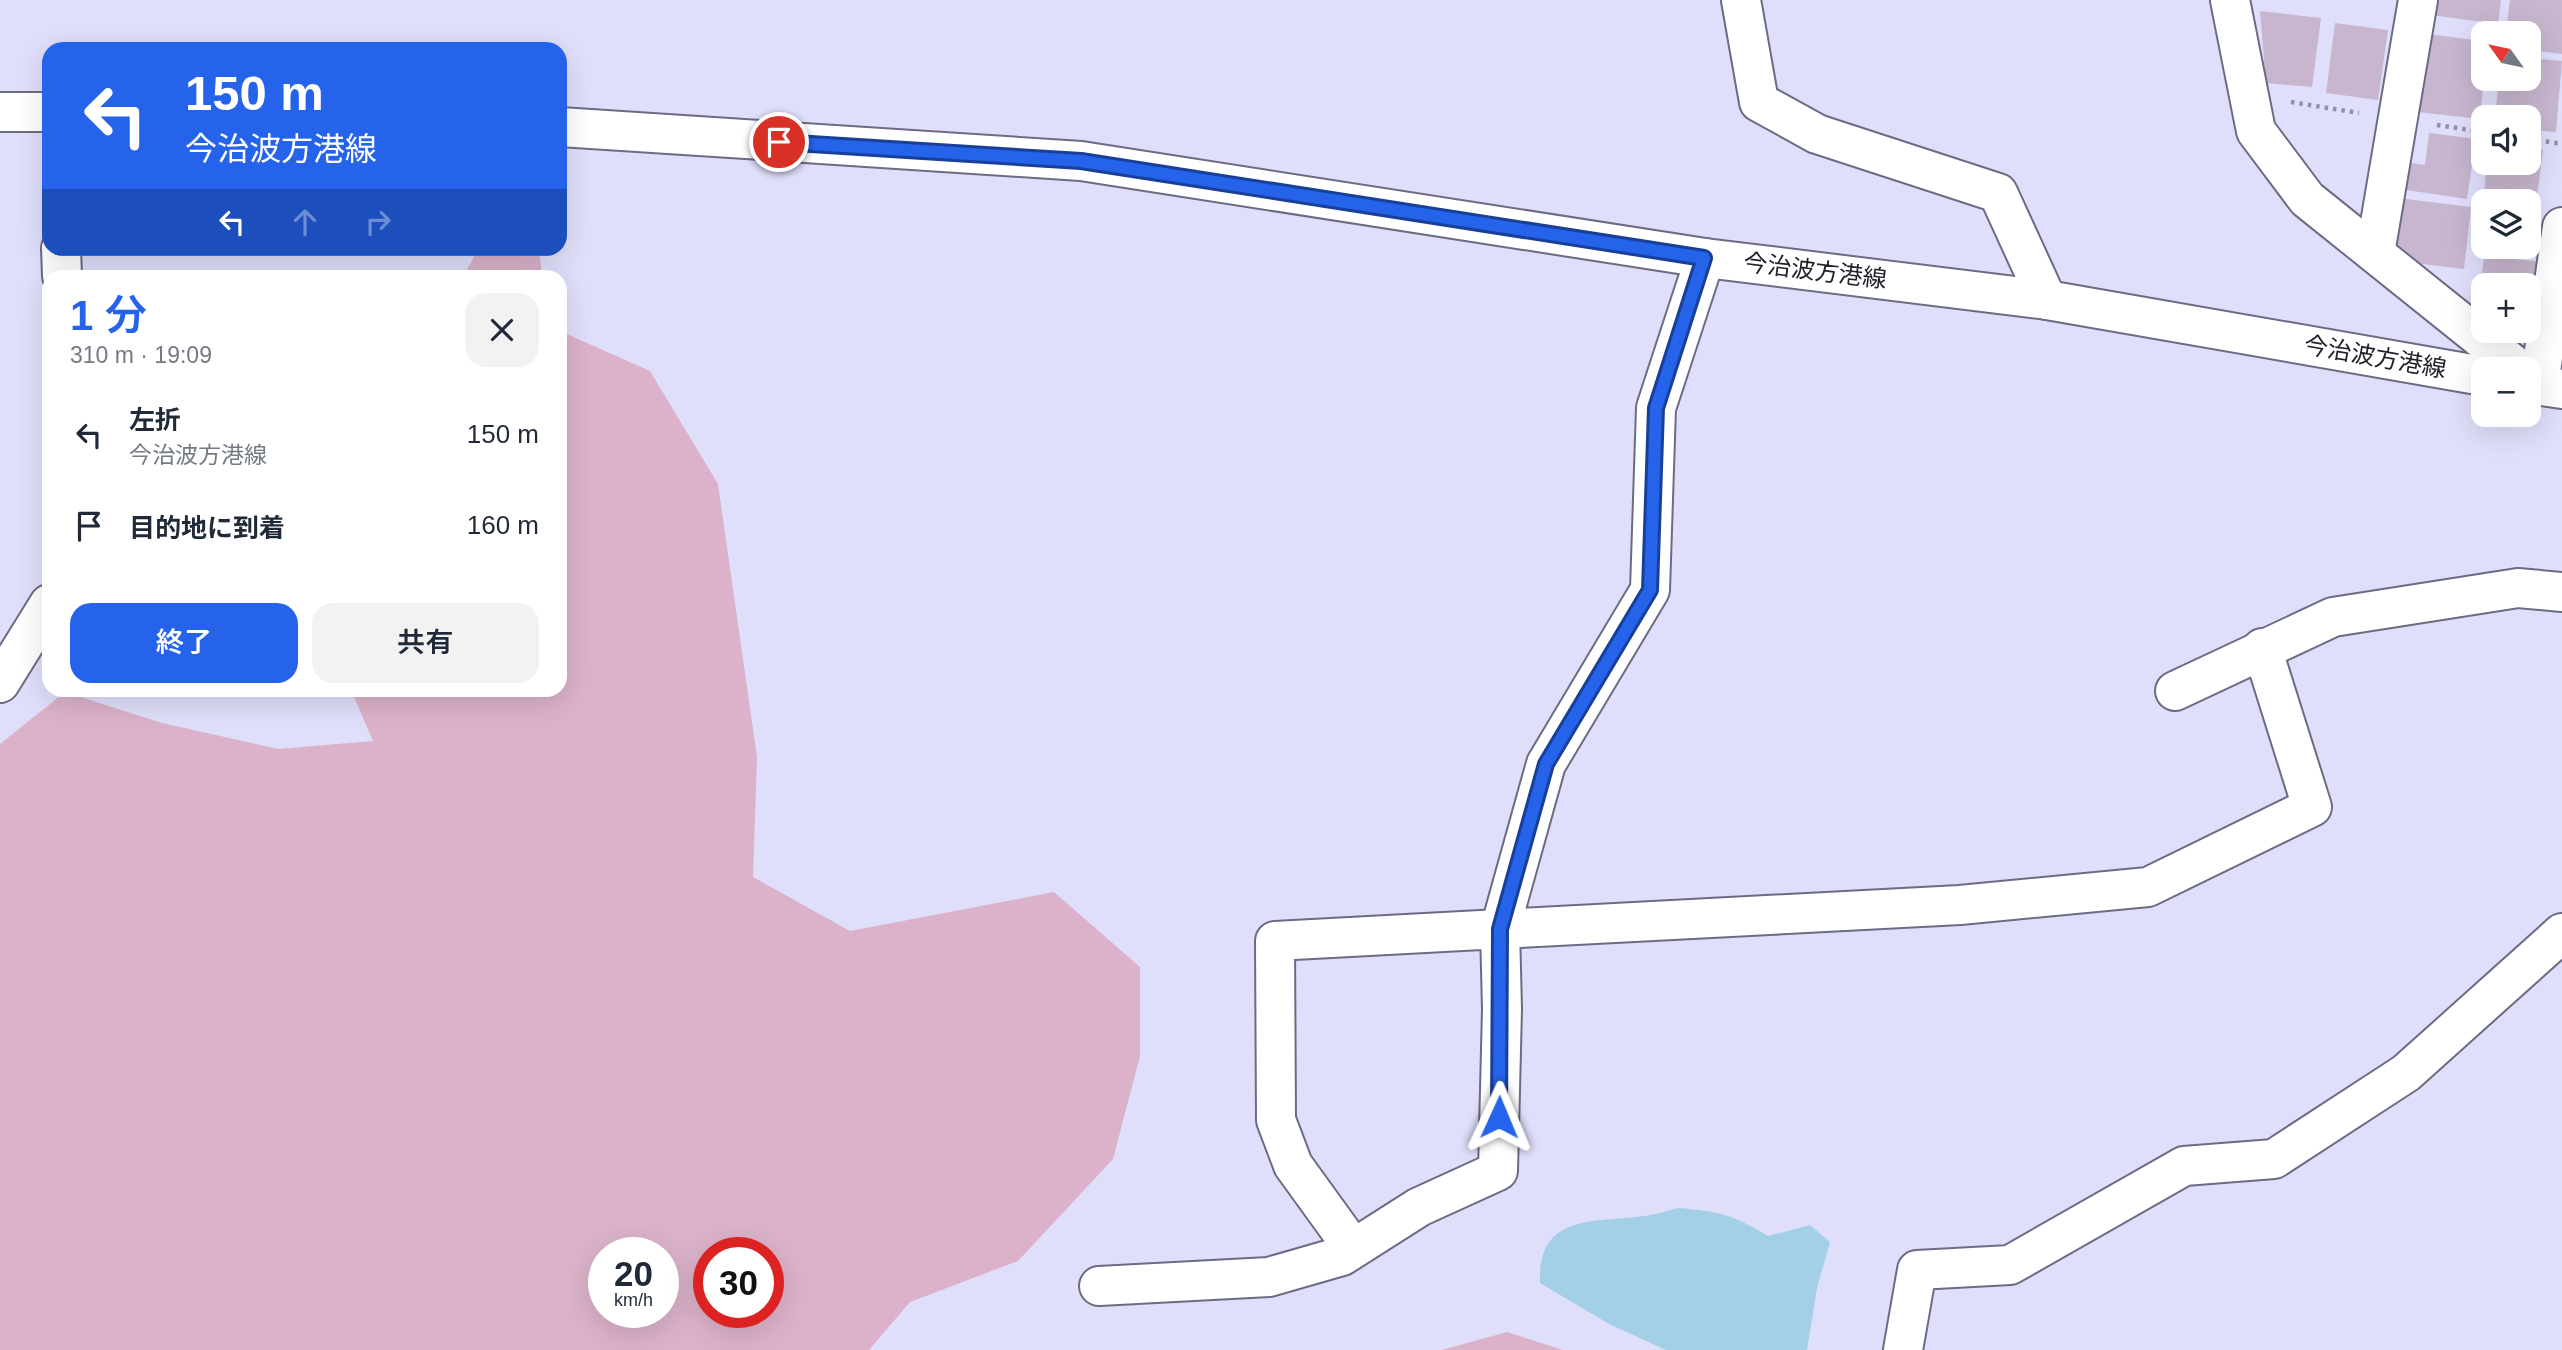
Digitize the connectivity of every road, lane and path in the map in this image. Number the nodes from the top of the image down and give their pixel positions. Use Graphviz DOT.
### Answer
graph roads {
  1 [pos="1741,0"];
  2 [pos="2230,0"];
  3 [pos="2418,0"];
  4 [pos="0,112"];
  5 [pos="42,113"];
  6 [pos="567,127"];
  7 [pos="2541,141"];
  8 [pos="2562,144"];
  9 [pos="2562,227"];
  10 [pos="2375,254"];
  11 [pos="1704,258"];
  12 [pos="2046,300"];
  13 [pos="2505,357"];
  14 [pos="2471,374"];
  15 [pos="2541,378"];
  16 [pos="2562,592"];
  17 [pos="42,611"];
  18 [pos="10,644"];
  19 [pos="2262,648"];
  20 [pos="0,683"];
  21 [pos="2175,691"];
  22 [pos="1500,929"];
  23 [pos="2562,933"];
  24 [pos="1353,1248"];
  25 [pos="1099,1286"];
  26 [pos="1903,1350"];
  1 -- 12 [label="street"];
  2 -- 10 [label="street"];
  3 -- 10 [label="street"];
  4 -- 5 [label="street"];
  6 -- 11 [label="street, 今治波方港線"];
  7 -- 8 [label="path"];
  9 -- 15 [label="street"];
  10 -- 13 [label="street"];
  11 -- 12 [label="street, 今治波方港線"];
  11 -- 22 [label="street"];
  12 -- 14 [label="street, 今治波方港線"];
  16 -- 19 [label="street"];
  17 -- 18 [label="street"];
  18 -- 20 [label="street"];
  19 -- 21 [label="street"];
  19 -- 22 [label="street"];
  22 -- 24 [label="street"];
  22 -- 24 [label="street"];
  23 -- 26 [label="street"];
  24 -- 25 [label="street"];
}
